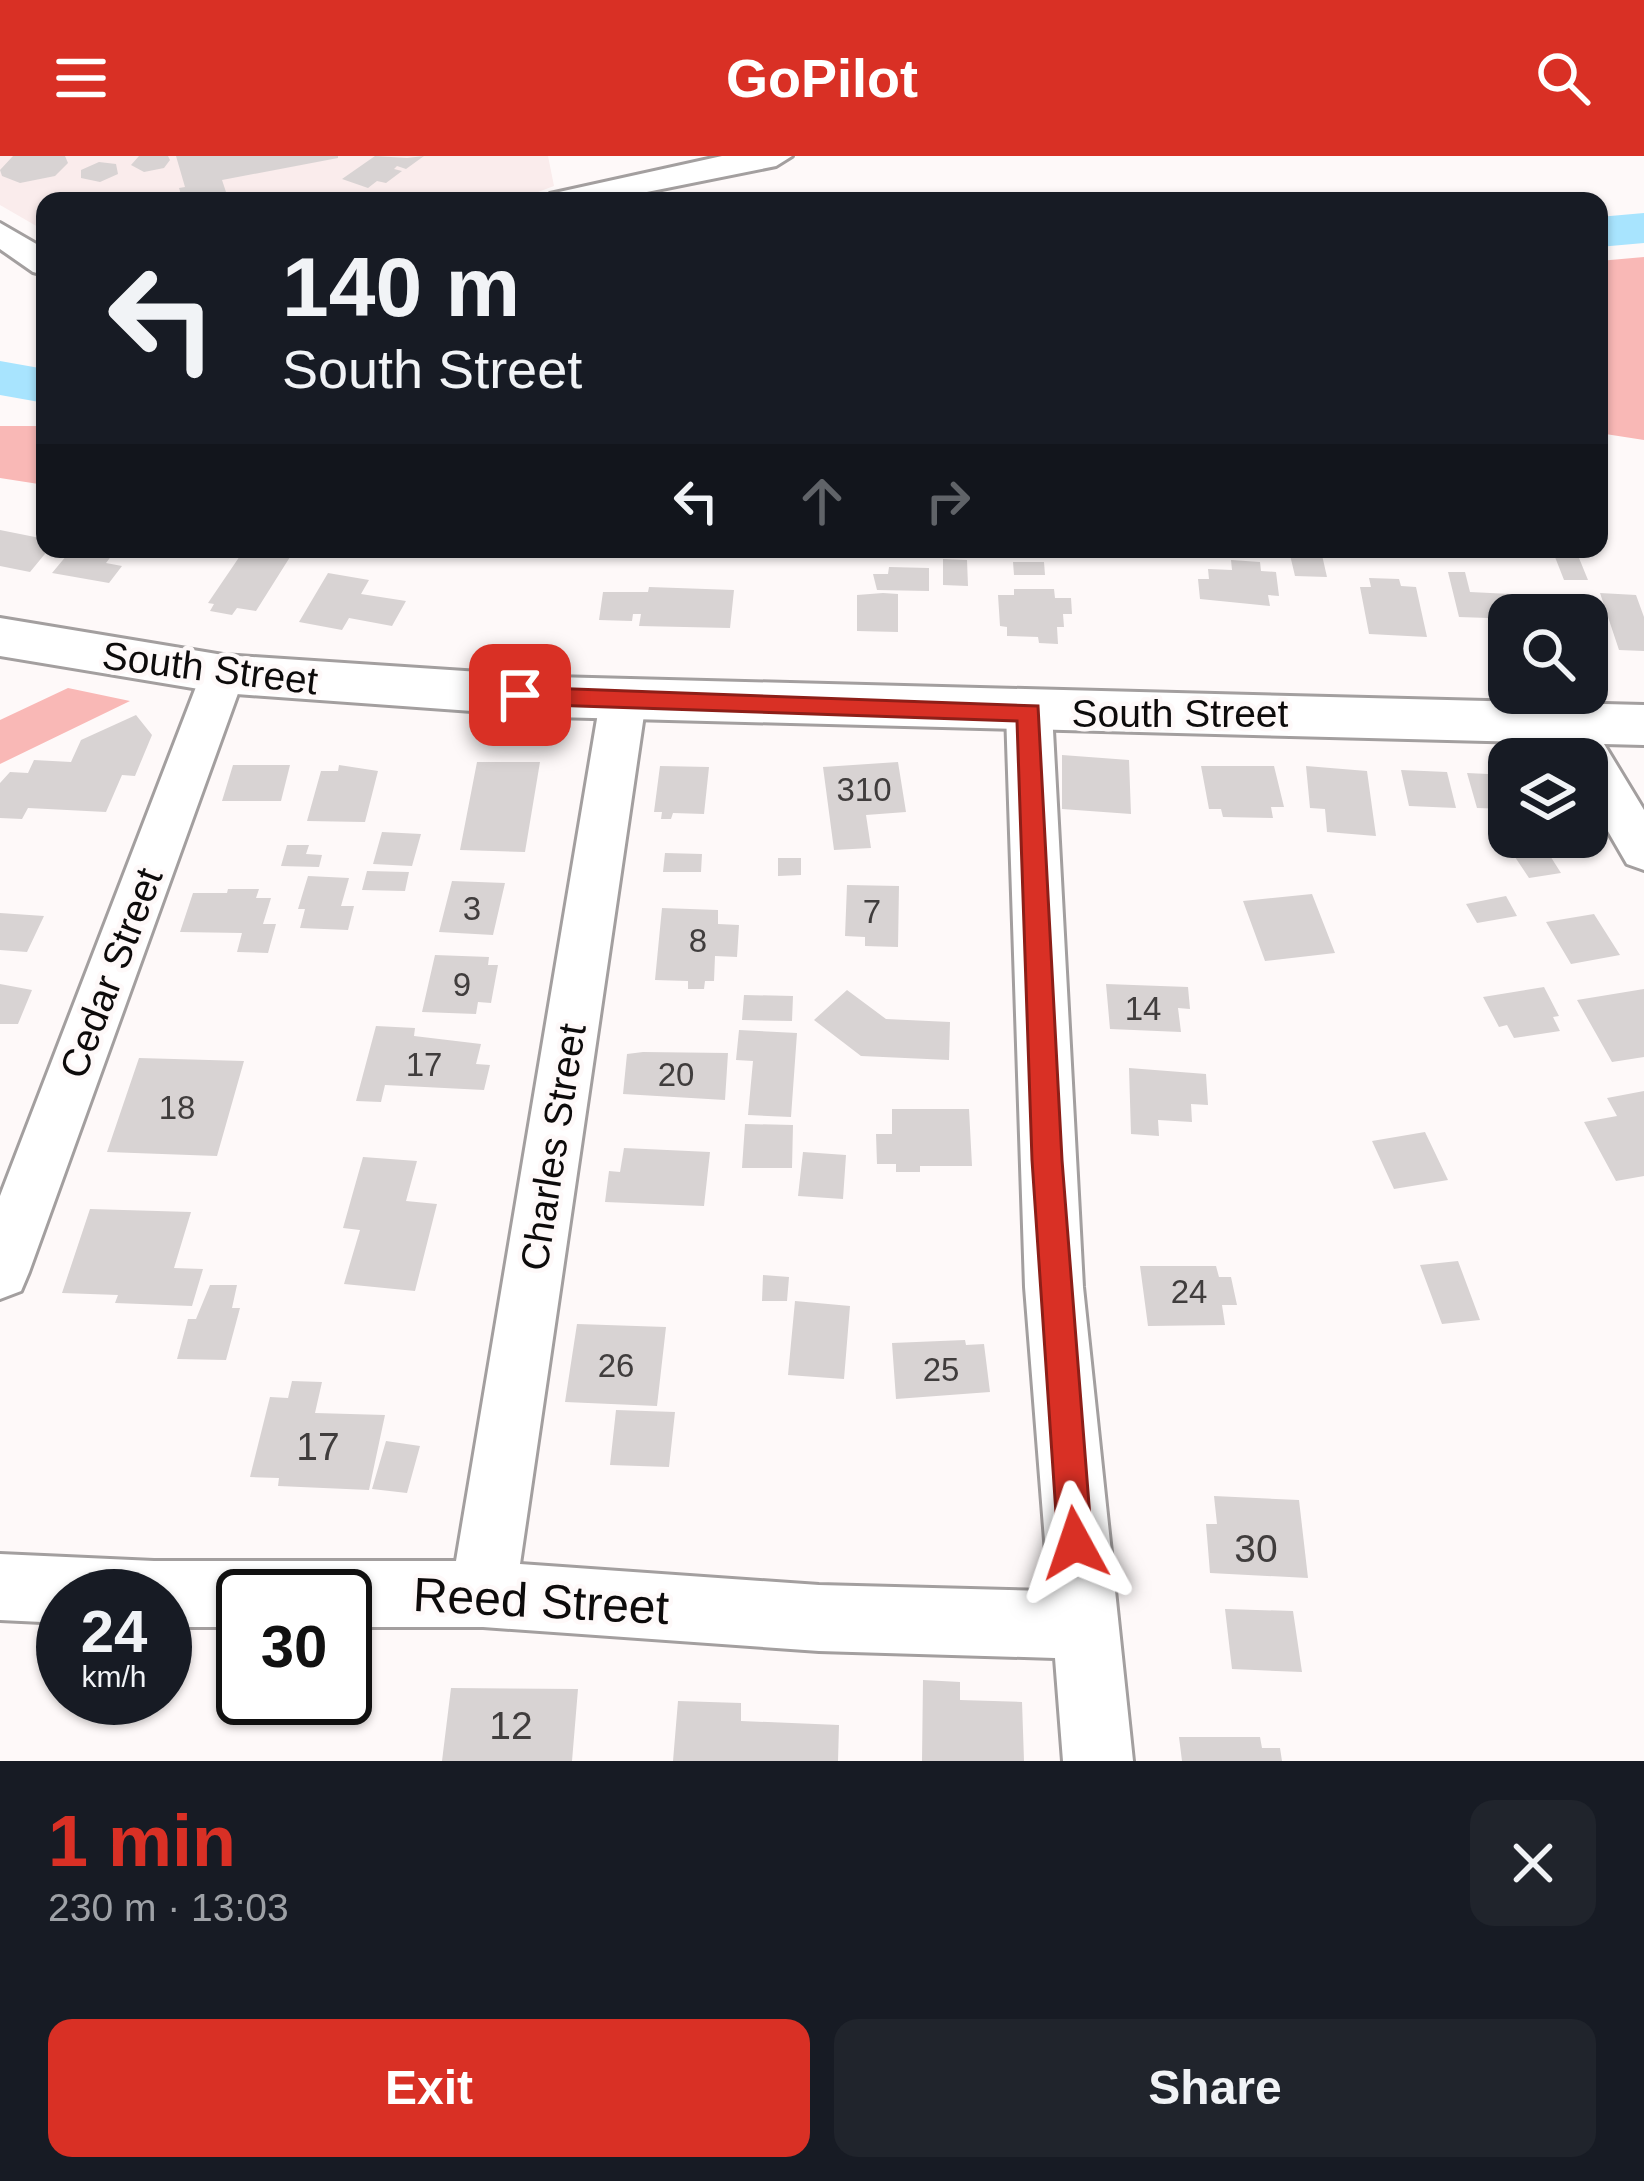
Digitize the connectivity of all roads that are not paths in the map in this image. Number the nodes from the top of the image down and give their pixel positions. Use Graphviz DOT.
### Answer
graph roads {
  1 [pos="776,156"];
  2 [pos="598,192"];
  3 [pos="0,233"];
  4 [pos="36,259"];
  5 [pos="0,637"];
  6 [pos="223,674"];
  7 [pos="622,701"];
  8 [pos="1029,712"];
  9 [pos="1568,723"];
  10 [pos="1644,725"];
  11 [pos="1644,851"];
  12 [pos="0,1272"];
  13 [pos="0,1587"];
  14 [pos="483,1594"];
  15 [pos="1082,1625"];
  16 [pos="1098,1761"];
  1 -- 2 [label="street"];
  3 -- 4 [label="street"];
  5 -- 6 [label="main road, South Street"];
  6 -- 7 [label="main road, South Street"];
  6 -- 12 [label="street, Cedar Street"];
  7 -- 8 [label="main road, South Street"];
  7 -- 14 [label="street, Charles Street"];
  8 -- 9 [label="main road, South Street"];
  8 -- 15 [label="street"];
  9 -- 10 [label="main road, South Street"];
  9 -- 11 [label="street"];
  13 -- 14 [label="street, Reed Street"];
  14 -- 15 [label="street, Reed Street"];
  15 -- 16 [label="street"];
}
